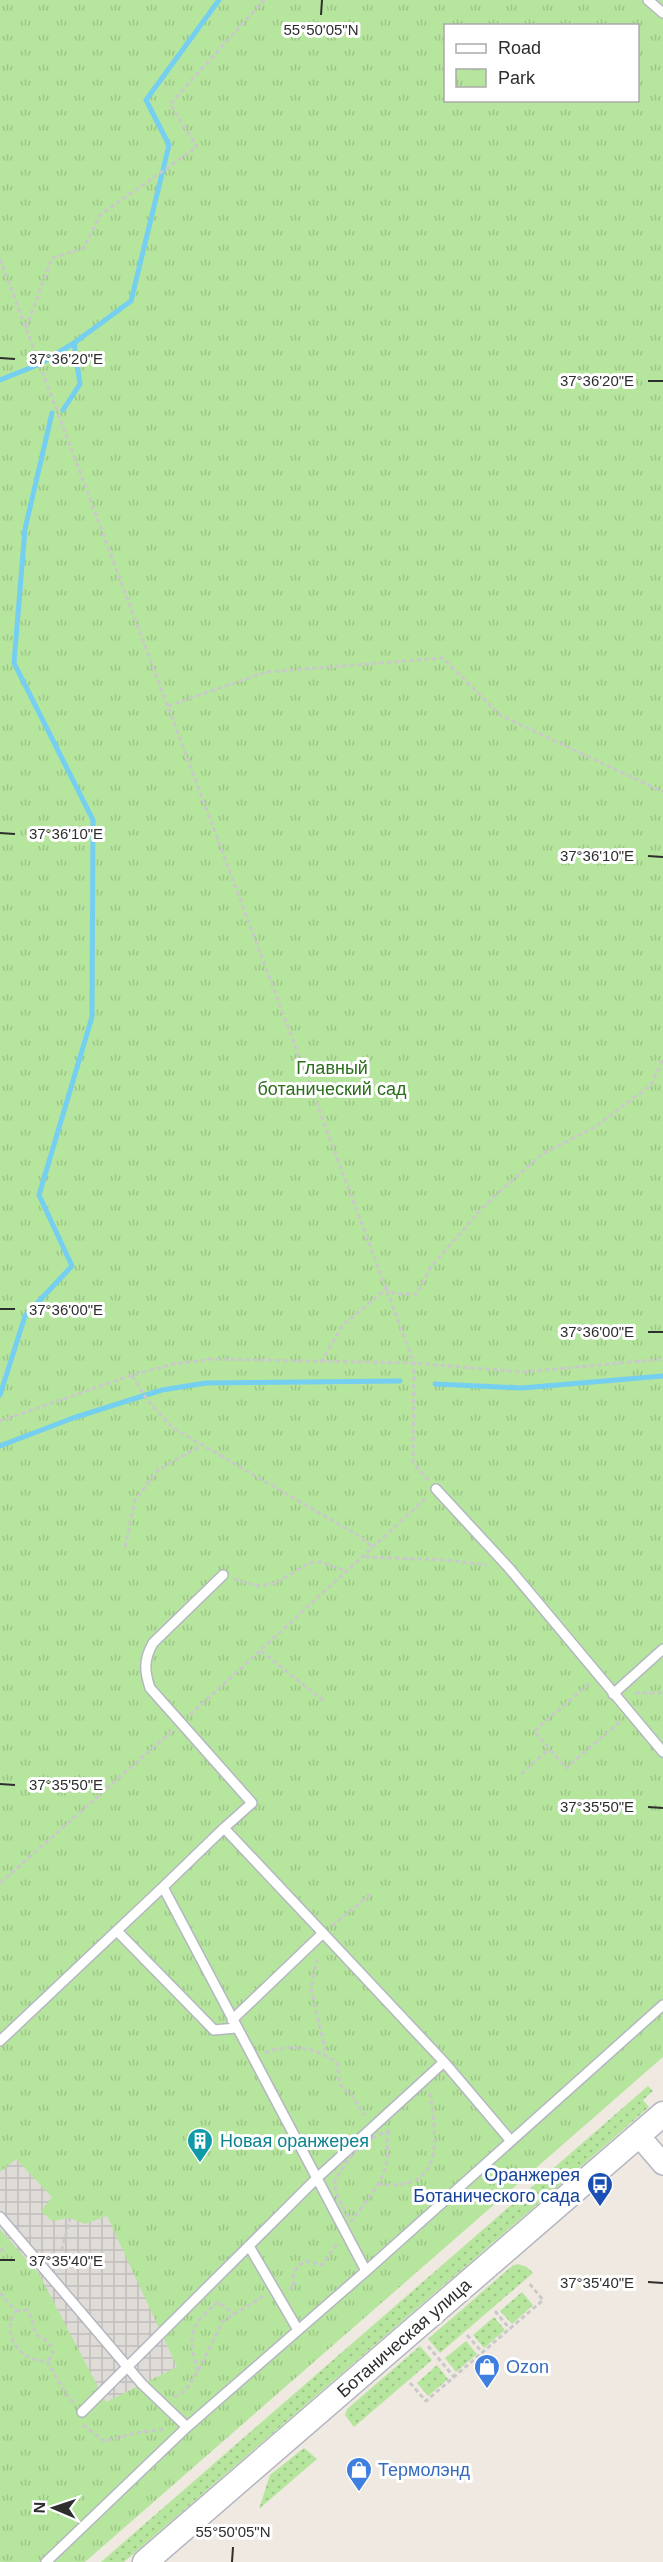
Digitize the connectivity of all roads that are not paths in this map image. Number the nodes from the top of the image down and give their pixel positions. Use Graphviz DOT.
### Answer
graph roads {
  1 [pos="648,0"];
  2 [pos="663,13"];
  3 [pos="436,1489"];
  4 [pos="223,1575"];
  5 [pos="663,1649"];
  6 [pos="613,1694"];
  7 [pos="663,1752"];
  8 [pos="224,1828"];
  9 [pos="163,1887"];
  10 [pos="117,1931"];
  11 [pos="323,1933"];
  12 [pos="663,2005"];
  13 [pos="234,2024"];
  14 [pos="0,2041"];
  15 [pos="444,2062"];
  16 [pos="663,2114"];
  17 [pos="639,2136"];
  18 [pos="511,2141"];
  19 [pos="663,2164"];
  20 [pos="316,2179"];
  21 [pos="0,2217"];
  22 [pos="249,2246"];
  23 [pos="366,2271"];
  24 [pos="298,2330"];
  25 [pos="127,2367"];
  26 [pos="82,2412"];
  27 [pos="187,2427"];
  28 [pos="46,2562"];
  29 [pos="146,2562"];
  1 -- 2 [label="lane"];
  3 -- 6 [label="lane"];
  4 -- 8 [label="lane"];
  5 -- 6 [label="lane"];
  6 -- 7 [label="lane"];
  8 -- 9 [label="lane"];
  8 -- 11 [label="lane"];
  9 -- 10 [label="lane"];
  9 -- 13 [label="lane"];
  10 -- 13 [label="lane"];
  10 -- 14 [label="lane"];
  11 -- 13 [label="lane"];
  11 -- 15 [label="lane"];
  12 -- 18 [label="lane"];
  13 -- 20 [label="lane"];
  15 -- 18 [label="lane"];
  15 -- 20 [label="lane"];
  16 -- 17 [label="main road, Ботаническая улица"];
  17 -- 19 [label="street"];
  17 -- 29 [label="main road, Ботаническая улица"];
  18 -- 23 [label="lane"];
  20 -- 22 [label="lane"];
  20 -- 23 [label="lane"];
  21 -- 25 [label="lane"];
  22 -- 24 [label="lane"];
  22 -- 25 [label="lane"];
  23 -- 24 [label="lane"];
  24 -- 27 [label="lane"];
  25 -- 26 [label="lane"];
  25 -- 27 [label="lane"];
  27 -- 28 [label="lane"];
}
